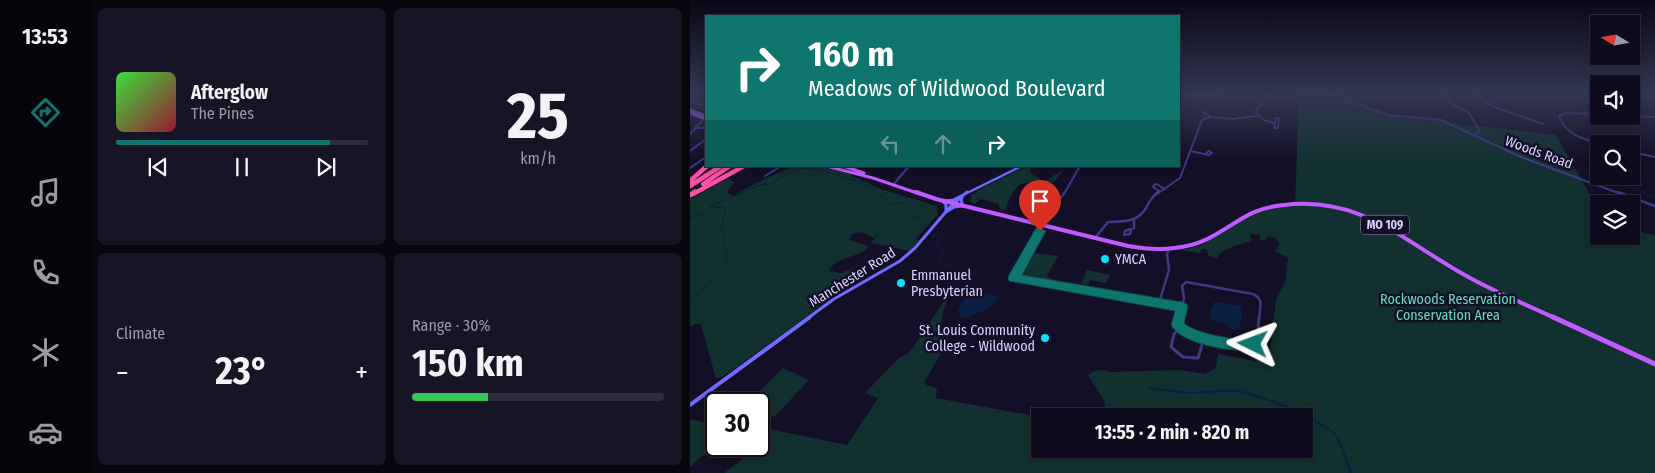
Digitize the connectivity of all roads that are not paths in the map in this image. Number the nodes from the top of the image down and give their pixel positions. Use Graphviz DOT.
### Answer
graph roads {
  1 [pos="1257,116"];
  2 [pos="1399,116"];
  3 [pos="1471,116"];
  4 [pos="1521,116"];
  5 [pos="1559,116"];
  6 [pos="1640,116"];
  7 [pos="1655,117"];
  8 [pos="1206,118"];
  9 [pos="1210,118"];
  10 [pos="705,119"];
  11 [pos="1274,124"];
  12 [pos="1543,124"];
  13 [pos="694,128"];
  14 [pos="705,128"];
  15 [pos="690,134"];
  16 [pos="1474,136"];
  17 [pos="705,140"];
  18 [pos="1590,140"];
  19 [pos="690,151"];
  20 [pos="1190,151"];
  21 [pos="1206,153"];
  22 [pos="1640,154"];
  23 [pos="1655,157"];
  24 [pos="705,158"];
  25 [pos="706,167"];
  26 [pos="719,167"];
  27 [pos="729,167"];
  28 [pos="742,167"];
  29 [pos="779,167"];
  30 [pos="833,167"];
  31 [pos="846,167"];
  32 [pos="908,167"];
  33 [pos="1017,167"];
  34 [pos="1079,167"];
  35 [pos="690,168"];
  36 [pos="765,176"];
  37 [pos="873,178"];
  38 [pos="896,180"];
  39 [pos="690,181"];
  40 [pos="886,183"];
  41 [pos="892,185"];
  42 [pos="690,186"];
  43 [pos="1164,188"];
  44 [pos="1160,191"];
  45 [pos="690,194"];
  46 [pos="963,196"];
  47 [pos="943,201"];
  48 [pos="954,204"];
  49 [pos="963,206"];
  50 [pos="1655,206"];
  51 [pos="946,212"];
  52 [pos="1134,220"];
  53 [pos="1042,224"];
  54 [pos="1131,230"];
  55 [pos="1095,238"];
  56 [pos="1169,250"];
  57 [pos="1159,303"];
  58 [pos="1182,307"];
  59 [pos="1180,328"];
  60 [pos="1204,337"];
  61 [pos="1655,364"];
  62 [pos="690,405"];
  1 -- 9 [label="street"];
  1 -- 11 [label="street"];
  2 -- 16 [label="street, Woods Road"];
  3 -- 16 [label="street"];
  4 -- 12 [label="street"];
  5 -- 18 [label="street"];
  6 -- 7 [label="street"];
  8 -- 9 [label="street"];
  8 -- 20 [label="street"];
  10 -- 13 [label="street"];
  13 -- 14 [label="street"];
  13 -- 15 [label="street"];
  16 -- 50 [label="street, Woods Road"];
  17 -- 19 [label="street"];
  20 -- 21 [label="street"];
  20 -- 43 [label="street"];
  22 -- 23 [label="street"];
  24 -- 35 [label="street"];
  25 -- 39 [label="highway"];
  26 -- 42 [label="highway"];
  27 -- 45 [label="highway"];
  28 -- 45 [label="highway"];
  29 -- 36 [label="street"];
  30 -- 37 [label="main road, MO 109"];
  31 -- 37 [label="main road, MO 109"];
  32 -- 38 [label="street"];
  33 -- 46 [label="street, Manchester Road"];
  34 -- 53 [label="street"];
  37 -- 40 [label="main road, MO 109"];
  38 -- 40 [label="street"];
  38 -- 41 [label="street"];
  40 -- 41 [label="main road, MO 109"];
  41 -- 47 [label="main road, MO 109"];
  43 -- 44 [label="street"];
  43 -- 44 [label="street"];
  44 -- 52 [label="street"];
  46 -- 47 [label="street"];
  46 -- 48 [label="street, Manchester Road"];
  46 -- 49 [label="street"];
  47 -- 48 [label="main road, MO 109"];
  47 -- 51 [label="street"];
  48 -- 49 [label="main road, MO 109"];
  48 -- 51 [label="street, Manchester Road"];
  49 -- 51 [label="street"];
  49 -- 53 [label="main road, MO 109"];
  51 -- 62 [label="street, Manchester Road"];
  52 -- 54 [label="street"];
  52 -- 55 [label="street"];
  53 -- 55 [label="main road, MO 109"];
  53 -- 57 [label="street"];
  55 -- 56 [label="main road, MO 109"];
  56 -- 57 [label="street"];
  56 -- 61 [label="main road, MO 109"];
  57 -- 58 [label="street"];
  58 -- 59 [label="street"];
  58 -- 60 [label="street"];
  59 -- 60 [label="street"];
  59 -- 60 [label="street"];
}
